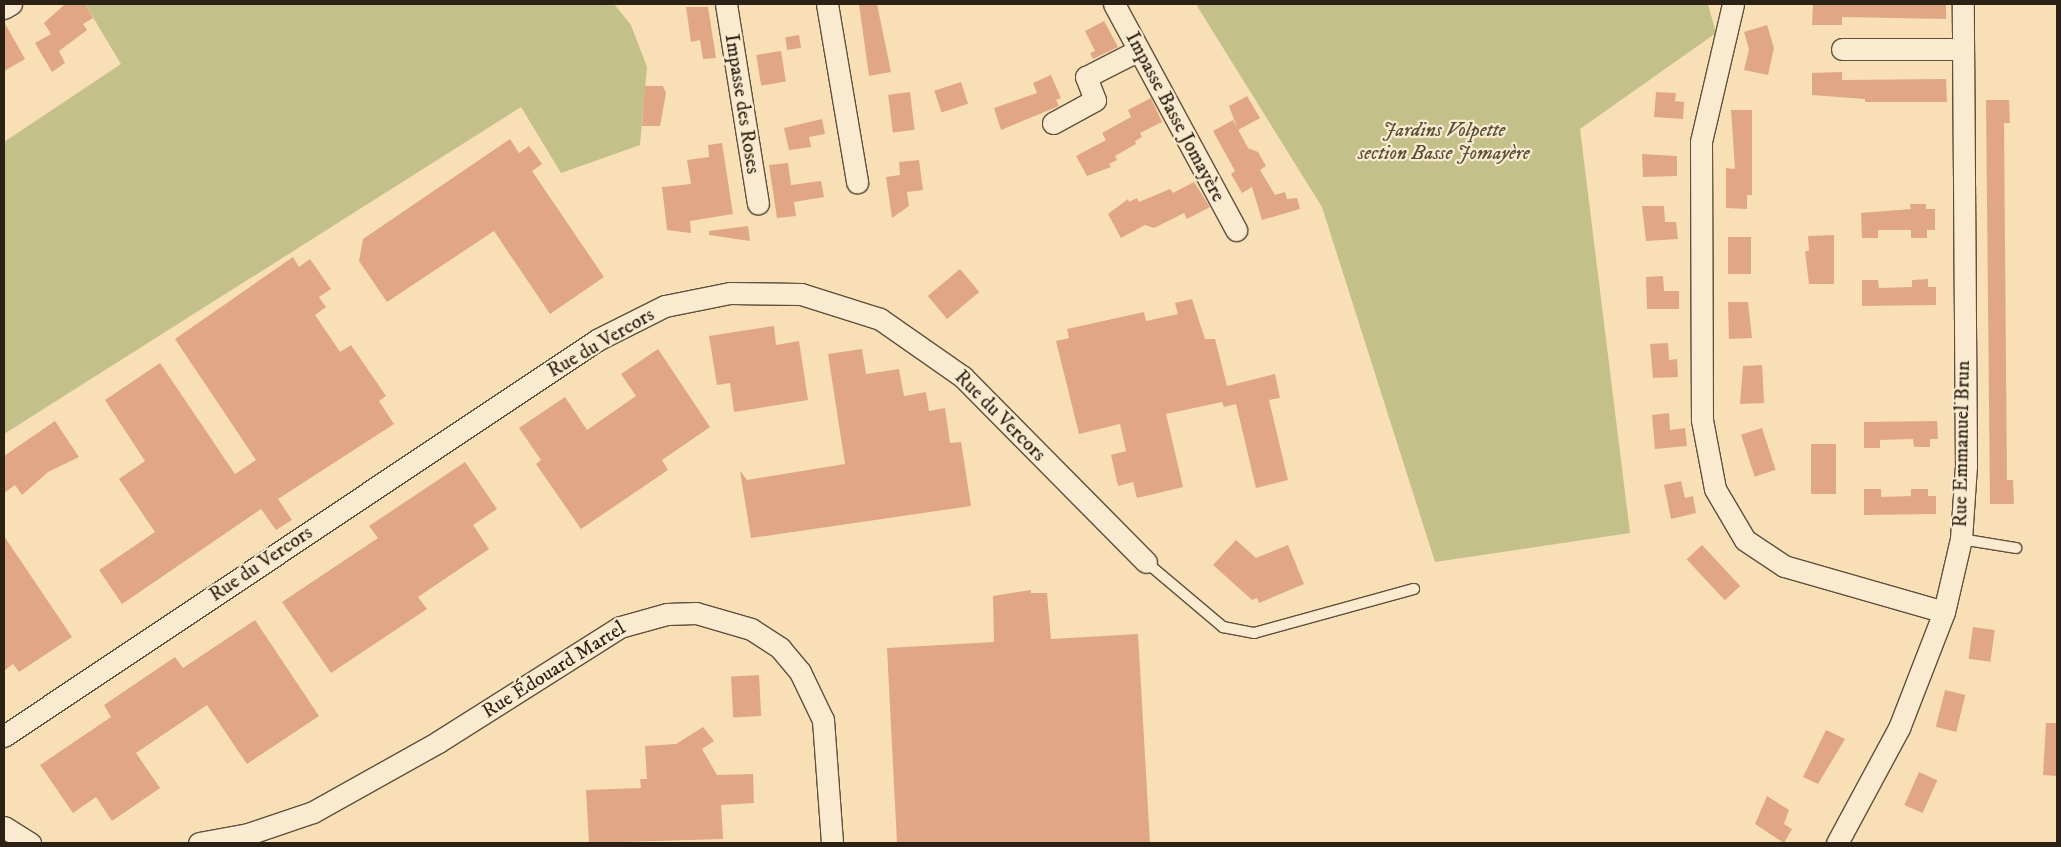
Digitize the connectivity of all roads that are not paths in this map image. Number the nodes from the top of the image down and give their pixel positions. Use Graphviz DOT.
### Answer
graph roads {
  1 [pos="11,4"];
  2 [pos="726,4"];
  3 [pos="827,4"];
  4 [pos="1114,4"];
  5 [pos="1733,4"];
  6 [pos="1963,4"];
  7 [pos="4,8"];
  8 [pos="1842,49"];
  9 [pos="1961,49"];
  10 [pos="1139,50"];
  11 [pos="1053,123"];
  12 [pos="857,182"];
  13 [pos="758,204"];
  14 [pos="1236,230"];
  15 [pos="1961,539"];
  16 [pos="2016,548"];
  17 [pos="1146,562"];
  18 [pos="1414,589"];
  19 [pos="1944,612"];
  20 [pos="4,736"];
  21 [pos="4,827"];
  22 [pos="243,839"];
  23 [pos="30,843"];
  24 [pos="199,843"];
  25 [pos="832,843"];
  26 [pos="1836,843"];
  1 -- 7 [label="street"];
  2 -- 13 [label="street, Impasse des Roses"];
  3 -- 12 [label="street"];
  4 -- 10 [label="street, Impasse Basse Jomayère"];
  5 -- 19 [label="street"];
  6 -- 9 [label="street, Rue Emmanuel Brun"];
  8 -- 9 [label="street"];
  9 -- 15 [label="street, Rue Emmanuel Brun"];
  10 -- 11 [label="street"];
  10 -- 14 [label="street, Impasse Basse Jomayère"];
  15 -- 16 [label="lane"];
  15 -- 19 [label="street, Rue Emmanuel Brun"];
  17 -- 18 [label="lane, Rue du Vercors"];
  17 -- 20 [label="street, Rue du Vercors"];
  19 -- 26 [label="street, Rue Emmanuel Brun"];
  21 -- 23 [label="street"];
  22 -- 24 [label="street, Rue Édouard Martel"];
  22 -- 25 [label="street, Rue Édouard Martel"];
}
